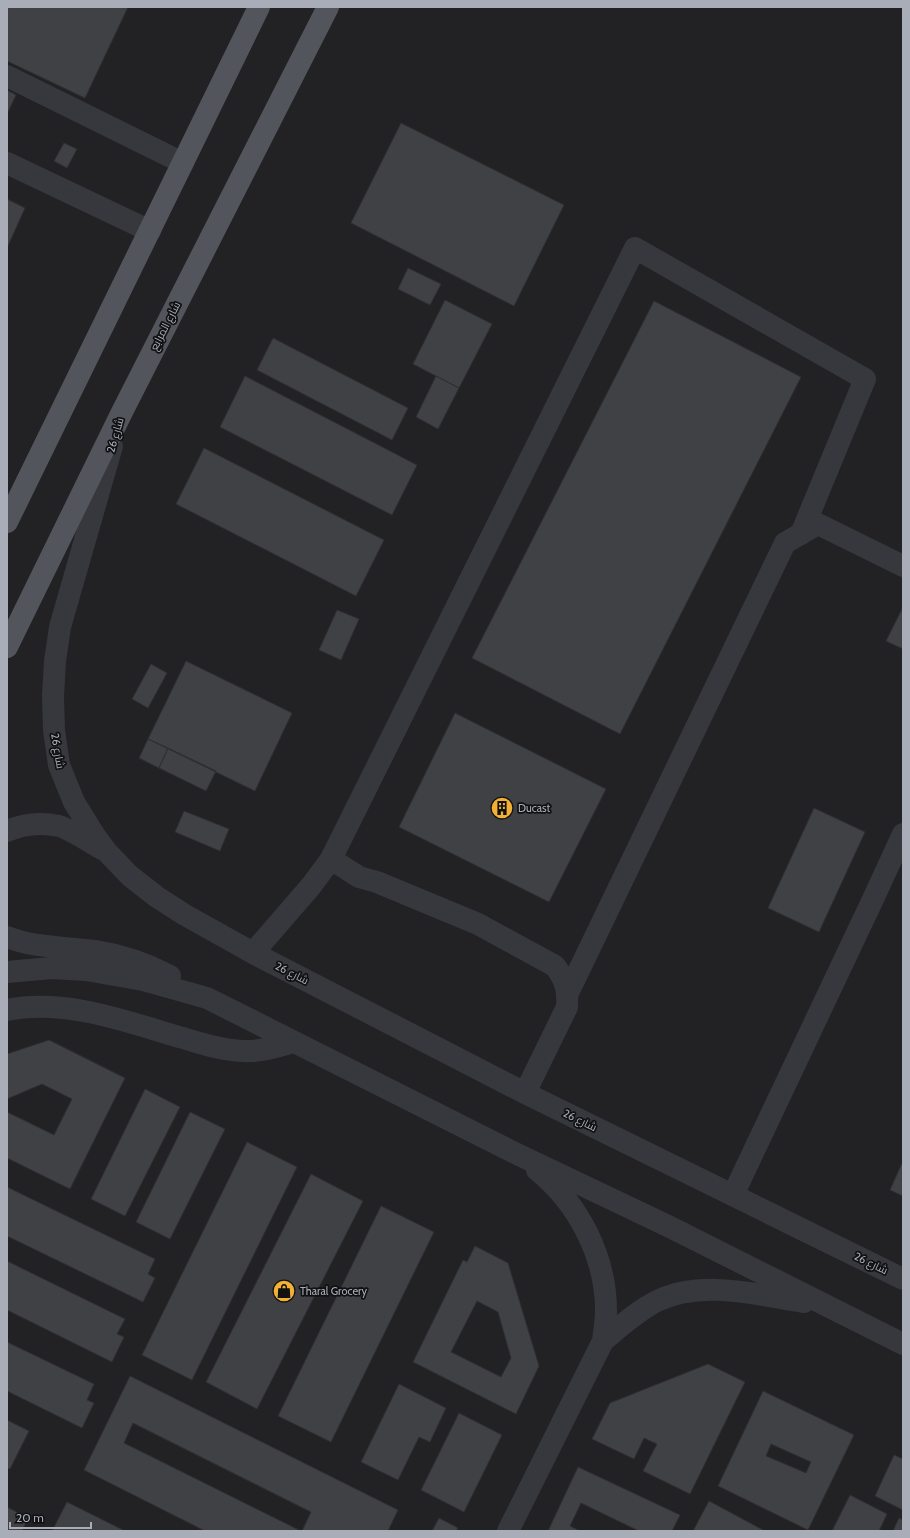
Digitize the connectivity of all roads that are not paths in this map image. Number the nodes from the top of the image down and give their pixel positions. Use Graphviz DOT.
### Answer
graph roads {
  1 [pos="259,7"];
  2 [pos="328,7"];
  3 [pos="7,76"];
  4 [pos="7,163"];
  5 [pos="183,163"];
  6 [pos="150,231"];
  7 [pos="122,412"];
  8 [pos="21,493"];
  9 [pos="7,510"];
  10 [pos="7,522"];
  11 [pos="801,534"];
  12 [pos="903,566"];
  13 [pos="7,647"];
  14 [pos="7,831"];
  15 [pos="903,834"];
  16 [pos="107,852"];
  17 [pos="331,859"];
  18 [pos="7,937"];
  19 [pos="253,953"];
  20 [pos="7,972"];
  21 [pos="568,993"];
  22 [pos="207,998"];
  23 [pos="7,1010"];
  24 [pos="293,1042"];
  25 [pos="526,1093"];
  26 [pos="516,1154"];
  27 [pos="733,1195"];
  28 [pos="903,1280"];
  29 [pos="824,1305"];
  30 [pos="603,1341"];
  31 [pos="903,1344"];
  32 [pos="508,1531"];
  1 -- 5 [label="main road"];
  2 -- 7 [label="main road, شارع المرابع"];
  3 -- 5 [label="street"];
  4 -- 6 [label="street"];
  5 -- 6 [label="main road"];
  6 -- 8 [label="main road"];
  7 -- 13 [label="main road, شارع المرابع"];
  7 -- 16 [label="street, شارع 26"];
  8 -- 9 [label="main road"];
  8 -- 10 [label="main road"];
  11 -- 12 [label="street"];
  11 -- 17 [label="street"];
  11 -- 21 [label="street"];
  14 -- 16 [label="street"];
  15 -- 27 [label="street"];
  16 -- 19 [label="street, شارع 26"];
  17 -- 19 [label="street"];
  17 -- 21 [label="street"];
  18 -- 22 [label="street"];
  19 -- 25 [label="street, شارع 26"];
  20 -- 22 [label="street"];
  21 -- 25 [label="street"];
  22 -- 24 [label="street"];
  23 -- 24 [label="street"];
  24 -- 26 [label="street"];
  25 -- 27 [label="street, شارع 26"];
  26 -- 29 [label="street"];
  26 -- 30 [label="street"];
  27 -- 28 [label="street, شارع 26"];
  29 -- 30 [label="street"];
  29 -- 31 [label="street"];
  30 -- 32 [label="street"];
}
